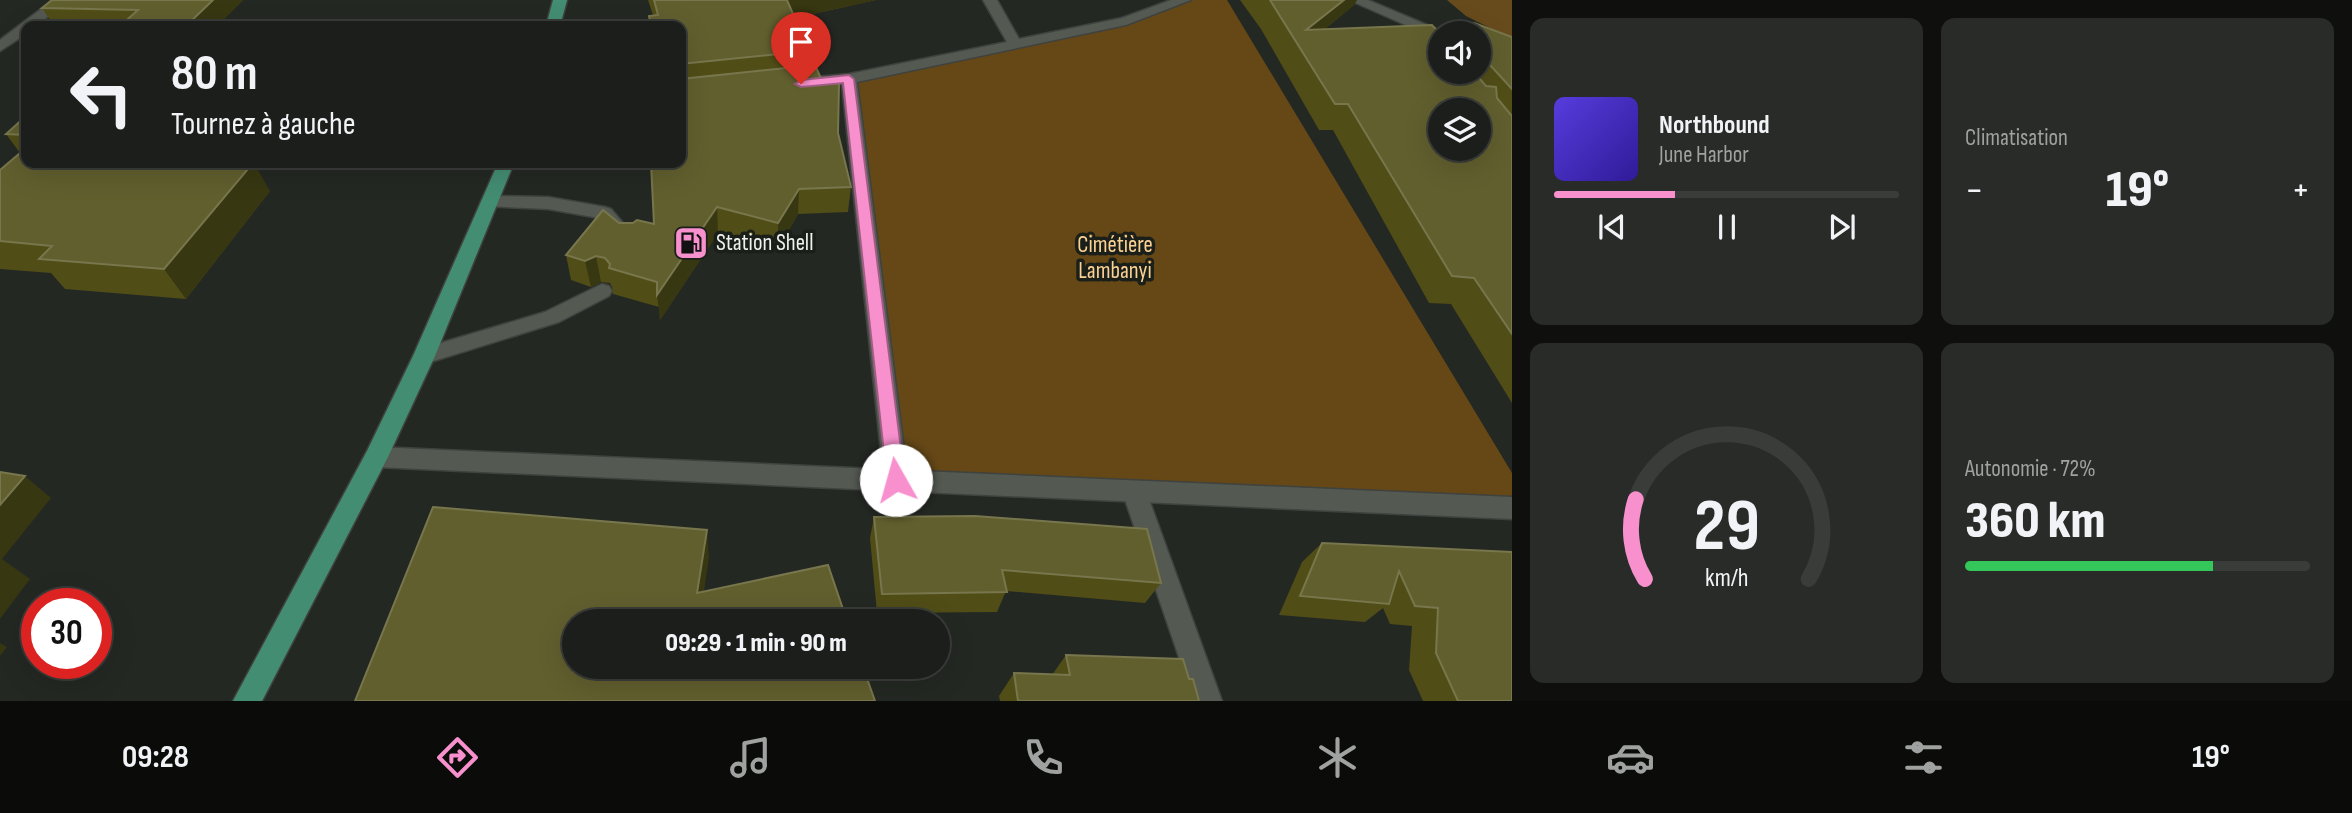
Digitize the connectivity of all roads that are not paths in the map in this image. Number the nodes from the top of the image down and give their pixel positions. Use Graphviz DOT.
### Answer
graph roads {
  1 [pos="62,0"];
  2 [pos="560,0"];
  3 [pos="990,0"];
  4 [pos="1184,0"];
  5 [pos="1356,0"];
  6 [pos="1399,18"];
  7 [pos="35,21"];
  8 [pos="554,21"];
  9 [pos="1428,29"];
  10 [pos="21,31"];
  11 [pos="1016,44"];
  12 [pos="0,47"];
  13 [pos="1424,47"];
  14 [pos="849,79"];
  15 [pos="784,86"];
  16 [pos="504,168"];
  17 [pos="490,202"];
  18 [pos="630,242"];
  19 [pos="602,291"];
  20 [pos="424,356"];
  21 [pos="376,457"];
  22 [pos="896,480"];
  23 [pos="1134,491"];
  24 [pos="1512,508"];
  25 [pos="247,701"];
  26 [pos="1208,701"];
  1 -- 7 [label="street"];
  2 -- 8 [label="main road"];
  3 -- 11 [label="street"];
  4 -- 11 [label="street"];
  5 -- 6 [label="street"];
  6 -- 9 [label="street"];
  6 -- 13 [label="street"];
  10 -- 12 [label="street"];
  11 -- 14 [label="street"];
  14 -- 15 [label="street"];
  14 -- 22 [label="street"];
  16 -- 17 [label="main road"];
  17 -- 18 [label="street"];
  17 -- 20 [label="main road"];
  19 -- 20 [label="street"];
  20 -- 21 [label="main road"];
  21 -- 22 [label="street"];
  21 -- 25 [label="main road"];
  22 -- 23 [label="street"];
  23 -- 24 [label="street"];
  23 -- 26 [label="street"];
}
